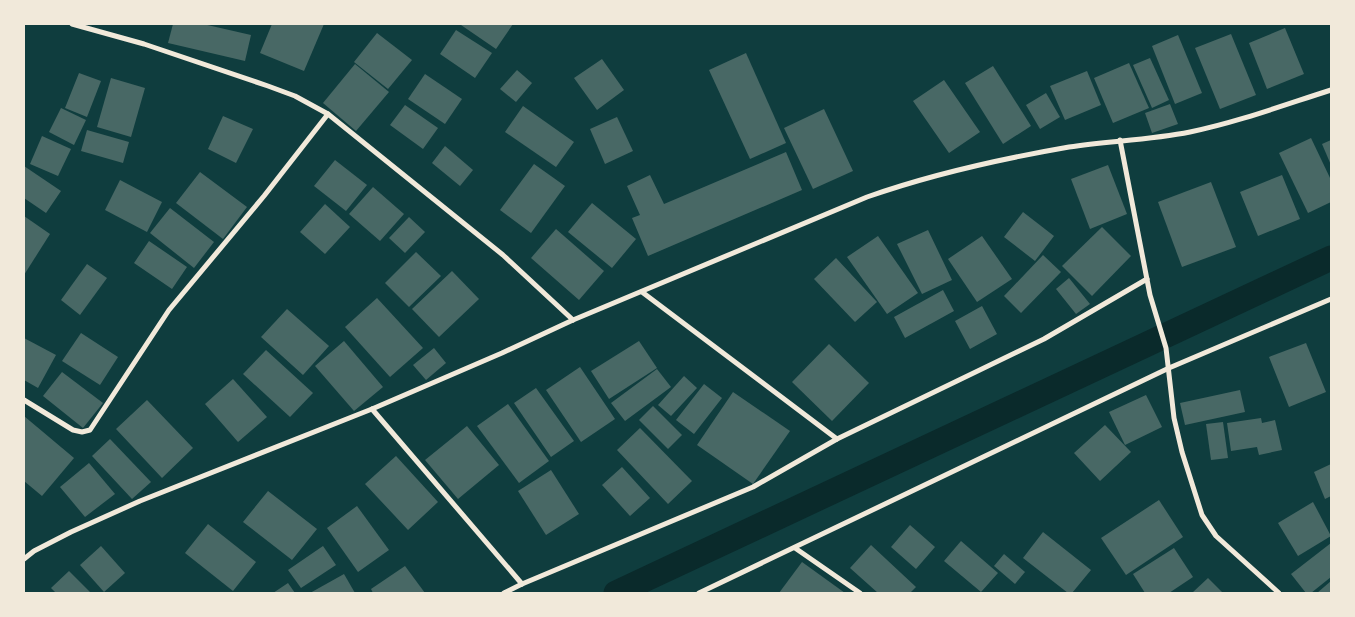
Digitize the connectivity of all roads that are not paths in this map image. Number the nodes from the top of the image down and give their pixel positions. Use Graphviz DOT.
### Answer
graph roads {
  1 [pos="72,24"];
  2 [pos="1331,90"];
  3 [pos="328,114"];
  4 [pos="1120,140"];
  5 [pos="1147,279"];
  6 [pos="642,292"];
  7 [pos="1331,299"];
  8 [pos="572,320"];
  9 [pos="1169,368"];
  10 [pos="24,400"];
  11 [pos="372,409"];
  12 [pos="837,440"];
  13 [pos="795,548"];
  14 [pos="24,559"];
  15 [pos="522,584"];
  16 [pos="504,593"];
  17 [pos="699,593"];
  18 [pos="860,593"];
  19 [pos="1279,593"];
  1 -- 3 [label="street"];
  2 -- 4 [label="street"];
  3 -- 8 [label="street"];
  3 -- 10 [label="street"];
  4 -- 5 [label="street"];
  4 -- 6 [label="street"];
  5 -- 9 [label="street"];
  5 -- 12 [label="street"];
  6 -- 8 [label="street"];
  6 -- 12 [label="street"];
  7 -- 9 [label="street"];
  8 -- 11 [label="street"];
  9 -- 13 [label="street"];
  9 -- 19 [label="street"];
  11 -- 14 [label="street"];
  11 -- 15 [label="street"];
  12 -- 15 [label="street"];
  13 -- 17 [label="street"];
  13 -- 18 [label="street"];
  15 -- 16 [label="street"];
}
